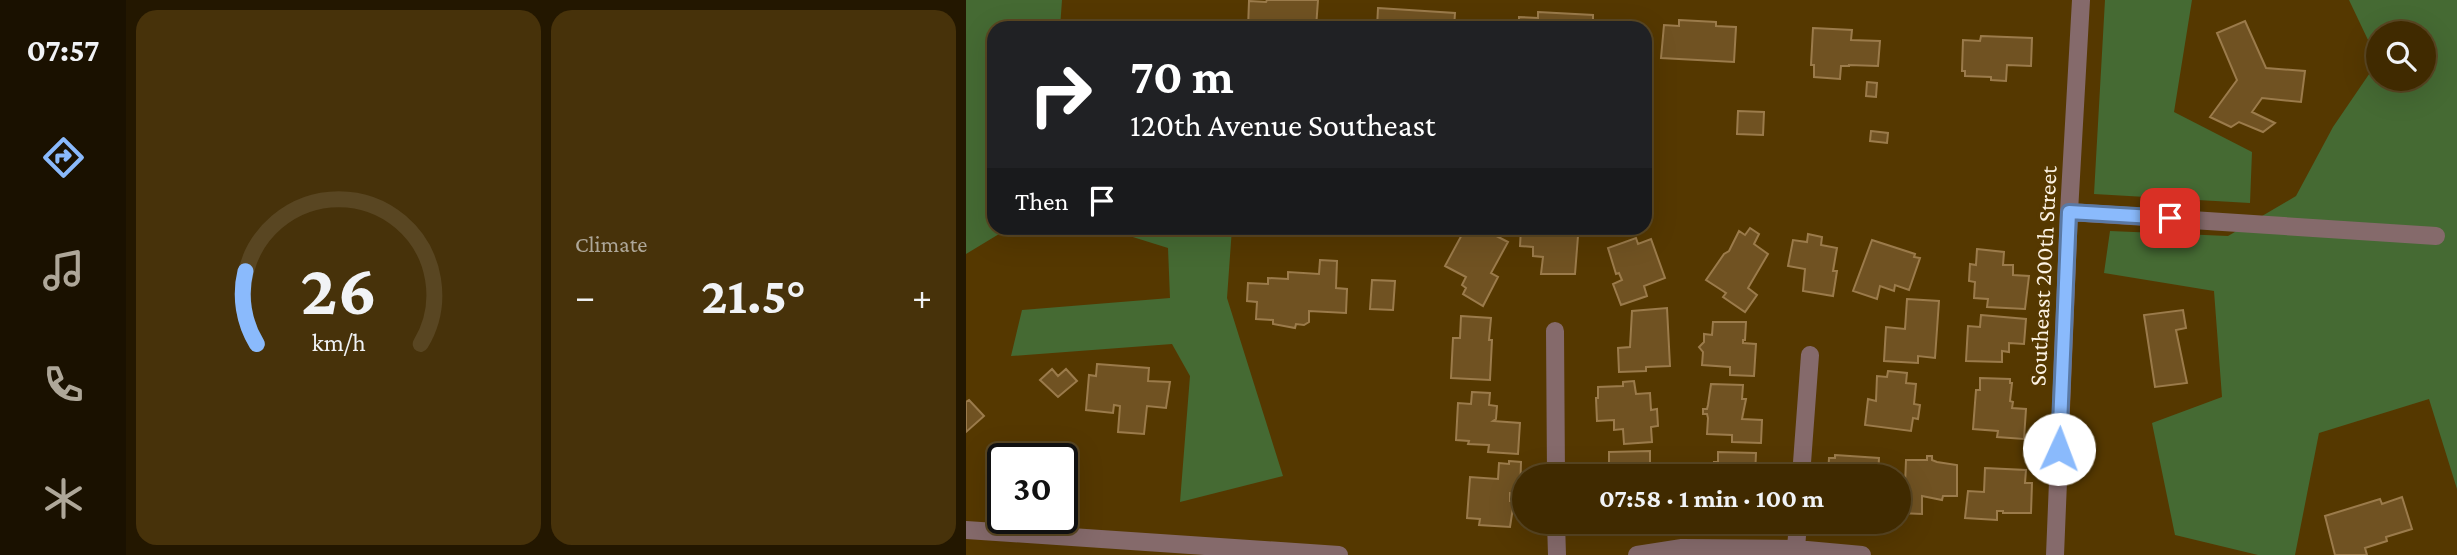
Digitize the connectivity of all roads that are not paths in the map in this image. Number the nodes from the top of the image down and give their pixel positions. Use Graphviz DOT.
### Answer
graph roads {
  1 [pos="2081,0"];
  2 [pos="2069,212"];
  3 [pos="2436,236"];
  4 [pos="1555,331"];
  5 [pos="1810,355"];
  6 [pos="1556,464"];
  7 [pos="1802,464"];
  8 [pos="966,530"];
  9 [pos="1556,534"];
  10 [pos="1797,534"];
  11 [pos="1204,550"];
  12 [pos="1796,550"];
  13 [pos="1339,555"];
  14 [pos="1557,555"];
  15 [pos="1637,555"];
  16 [pos="1862,555"];
  17 [pos="2055,555"];
  1 -- 2 [label="street, Southeast 200th Street"];
  2 -- 3 [label="street"];
  2 -- 17 [label="street, Southeast 200th Street"];
  4 -- 6 [label="street"];
  5 -- 7 [label="street"];
  8 -- 11 [label="street"];
  9 -- 14 [label="street"];
  10 -- 12 [label="street"];
  11 -- 13 [label="street"];
  12 -- 15 [label="street"];
  12 -- 16 [label="street"];
}
